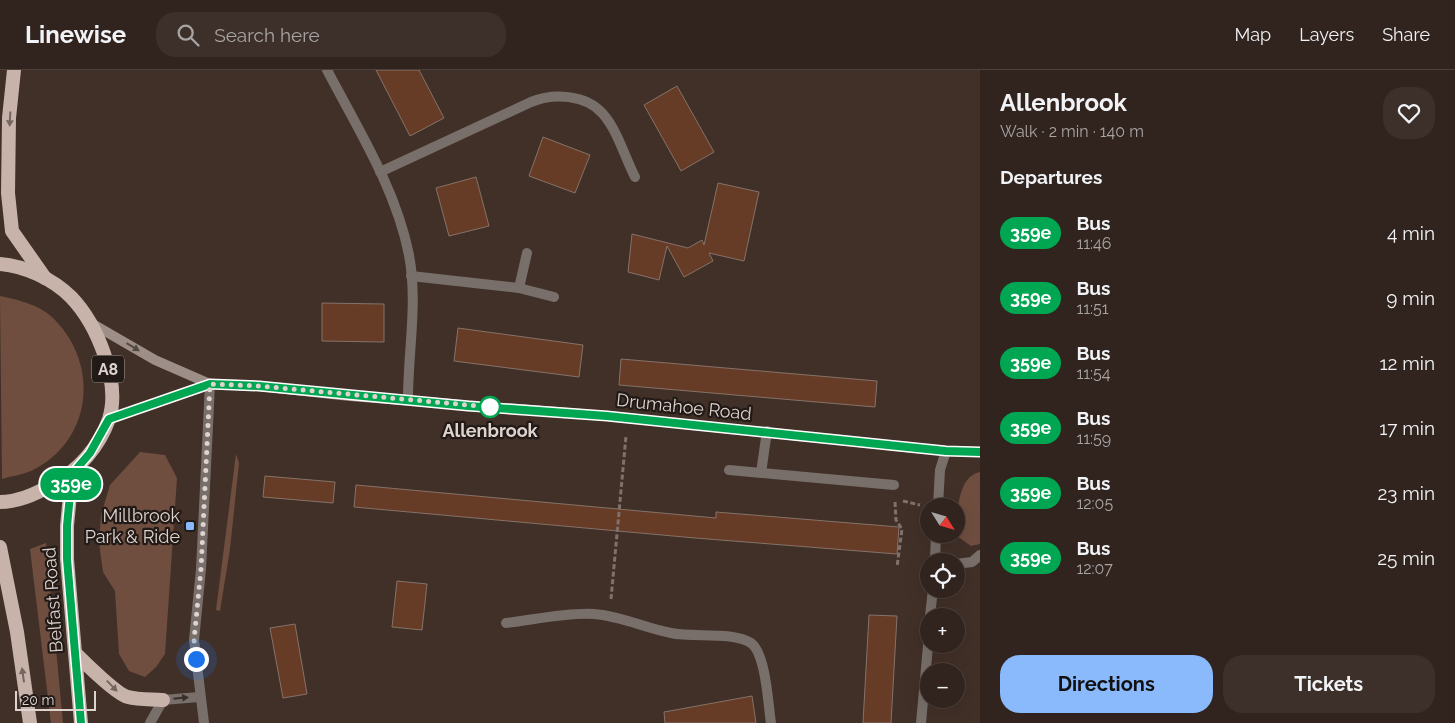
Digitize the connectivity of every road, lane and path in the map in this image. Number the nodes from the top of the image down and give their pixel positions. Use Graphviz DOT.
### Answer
graph roads {
  1 [pos="14,70"];
  2 [pos="328,70"];
  3 [pos="380,172"];
  4 [pos="635,178"];
  5 [pos="527,253"];
  6 [pos="0,264"];
  7 [pos="411,276"];
  8 [pos="45,278"];
  9 [pos="519,288"];
  10 [pos="554,297"];
  11 [pos="91,322"];
  12 [pos="210,384"];
  13 [pos="408,399"];
  14 [pos="109,419"];
  15 [pos="767,431"];
  16 [pos="626,433"];
  17 [pos="946,451"];
  18 [pos="980,452"];
  19 [pos="729,470"];
  20 [pos="761,473"];
  21 [pos="72,474"];
  22 [pos="894,486"];
  23 [pos="938,498"];
  24 [pos="0,502"];
  25 [pos="920,505"];
  26 [pos="0,547"];
  27 [pos="980,555"];
  28 [pos="965,563"];
  29 [pos="897,567"];
  30 [pos="610,616"];
  31 [pos="506,623"];
  32 [pos="927,653"];
  33 [pos="76,654"];
  34 [pos="200,696"];
  35 [pos="164,700"];
  36 [pos="30,723"];
  37 [pos="81,723"];
  38 [pos="150,723"];
  39 [pos="204,723"];
  40 [pos="771,723"];
  41 [pos="921,723"];
  1 -- 8 [label="highway, A8, one-way"];
  2 -- 3 [label="street"];
  3 -- 4 [label="street"];
  3 -- 7 [label="street"];
  5 -- 9 [label="street"];
  6 -- 8 [label="highway, A8"];
  7 -- 9 [label="street"];
  7 -- 13 [label="street"];
  8 -- 11 [label="highway, A8"];
  9 -- 10 [label="street"];
  11 -- 12 [label="main road, Drumahoe Road, one-way"];
  11 -- 14 [label="highway, A8"];
  12 -- 13 [label="main road, Drumahoe Road"];
  12 -- 14 [label="main road, Drumahoe Road"];
  12 -- 34 [label="street"];
  13 -- 15 [label="main road, Drumahoe Road"];
  14 -- 21 [label="highway, A8"];
  15 -- 17 [label="main road, Drumahoe Road"];
  15 -- 20 [label="street, Drumahoe Road"];
  16 -- 30 [label="path"];
  17 -- 18 [label="main road, Drumahoe Road"];
  17 -- 23 [label="street"];
  19 -- 20 [label="street"];
  20 -- 22 [label="street"];
  21 -- 24 [label="highway, A8"];
  21 -- 33 [label="highway, Belfast Road"];
  22 -- 25 [label="path"];
  22 -- 29 [label="path"];
  36 -- 26 [label="highway, Belfast Road, one-way"];
  27 -- 28 [label="street"];
  30 -- 31 [label="street"];
  30 -- 40 [label="street"];
  32 -- 41 [label="street"];
  33 -- 35 [label="highway, one-way"];
  33 -- 37 [label="highway, Belfast Road"];
  35 -- 34 [label="street, one-way"];
  34 -- 39 [label="street"];
  35 -- 38 [label="street"];
}
